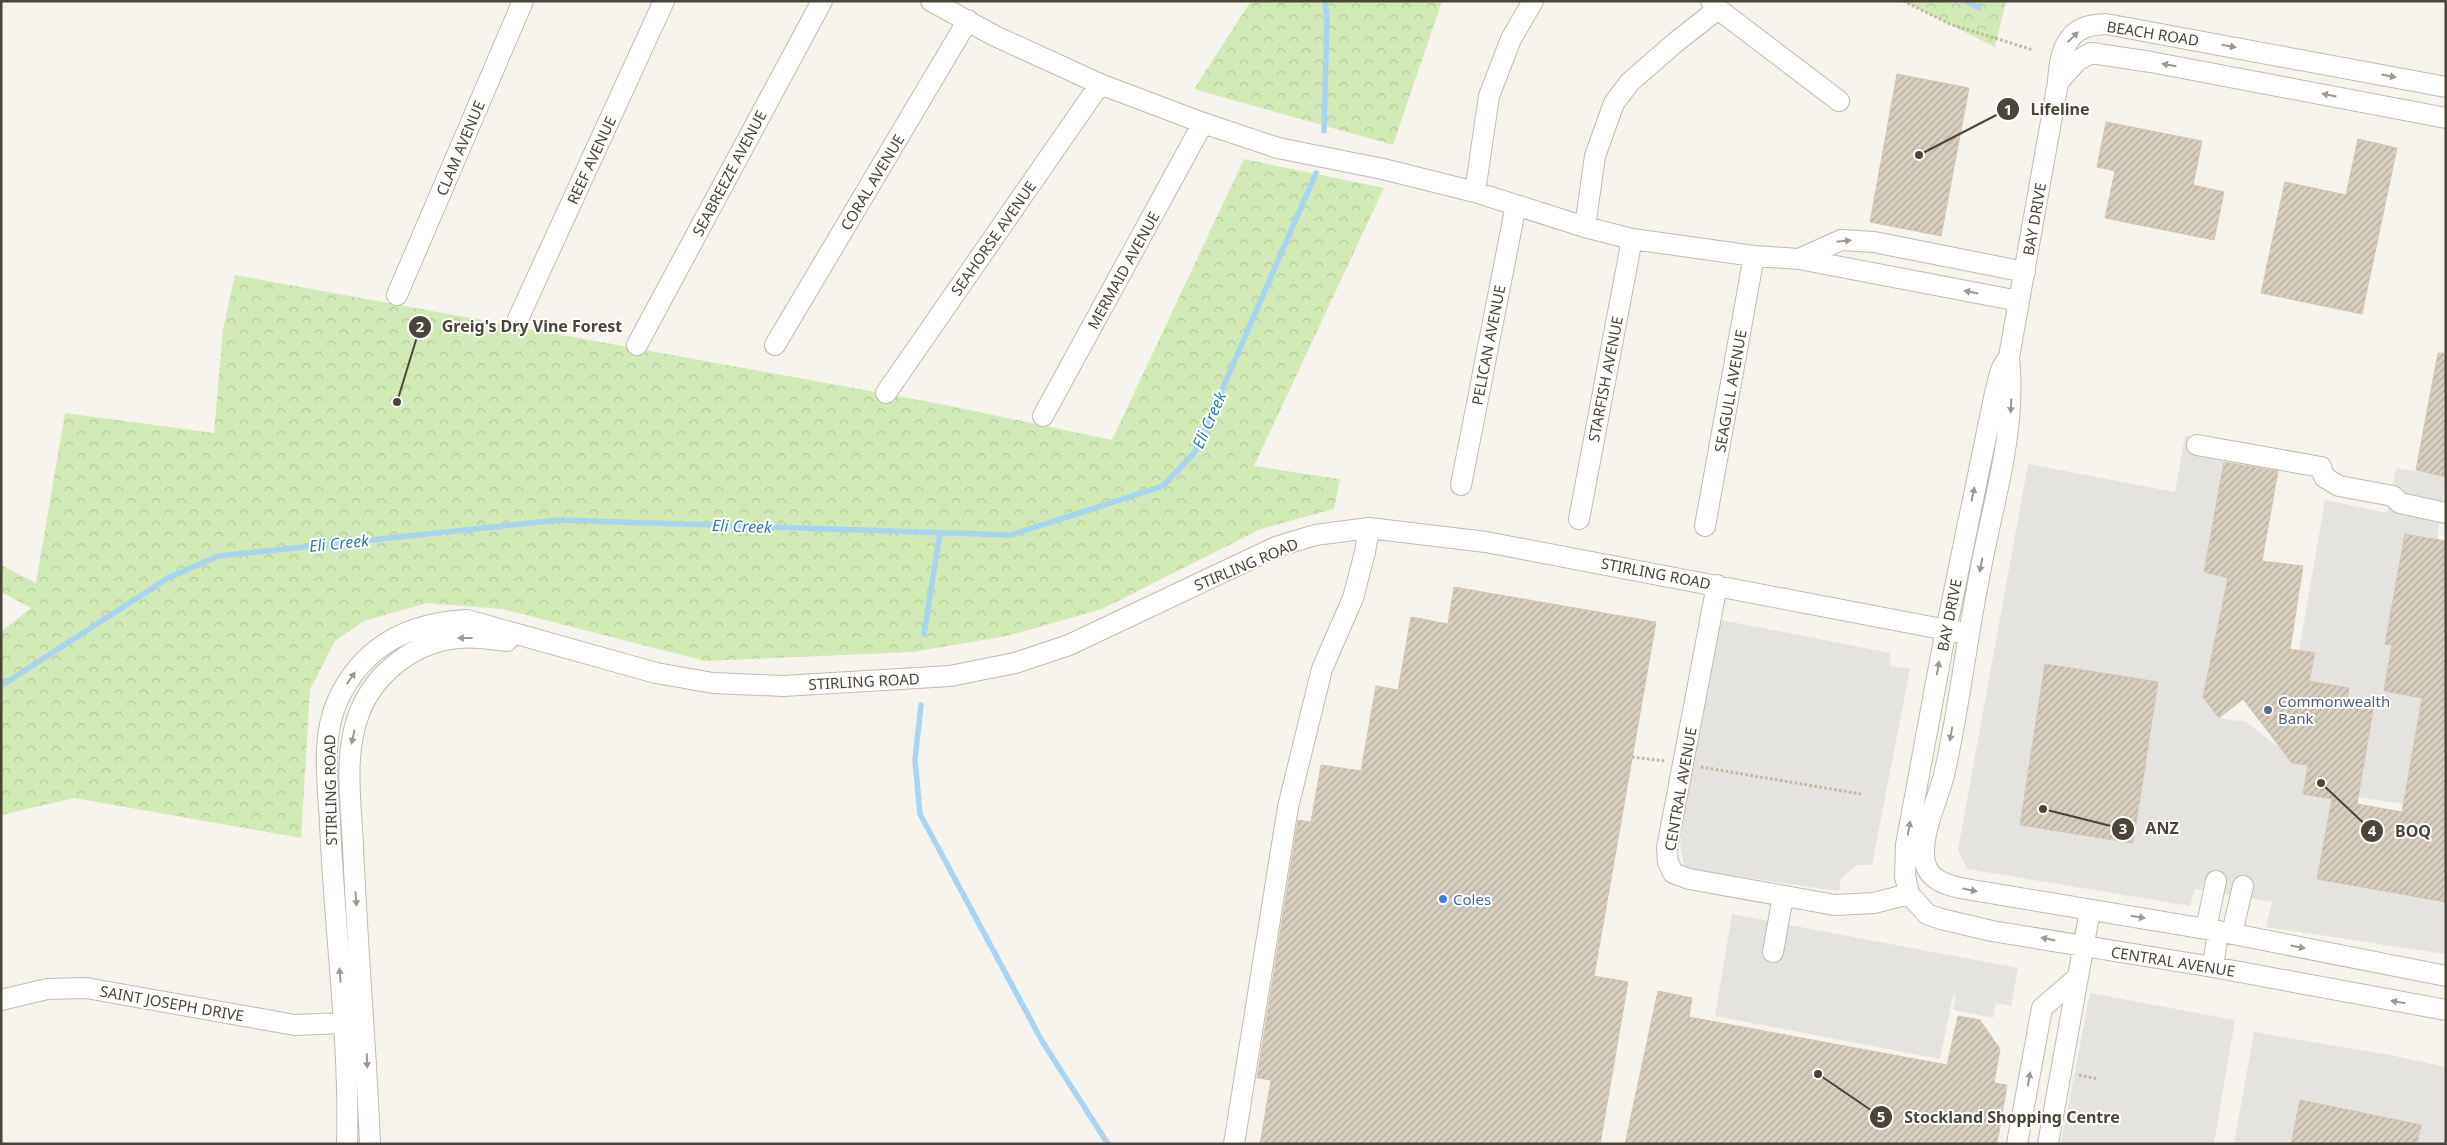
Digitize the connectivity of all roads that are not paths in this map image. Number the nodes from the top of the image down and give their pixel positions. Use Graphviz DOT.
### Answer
graph roads {
  1 [pos="523,1"];
  2 [pos="664,1"];
  3 [pos="822,1"];
  4 [pos="931,1"];
  5 [pos="1533,1"];
  6 [pos="1714,5"];
  7 [pos="968,20"];
  8 [pos="2058,82"];
  9 [pos="1100,84"];
  10 [pos="2446,86"];
  11 [pos="1839,101"];
  12 [pos="2446,118"];
  13 [pos="1203,123"];
  14 [pos="1475,192"];
  15 [pos="1516,204"];
  16 [pos="1585,227"];
  17 [pos="1632,240"];
  18 [pos="1754,256"];
  19 [pos="1799,259"];
  20 [pos="2025,272"];
  21 [pos="397,295"];
  22 [pos="2019,301"];
  23 [pos="518,319"];
  24 [pos="637,344"];
  25 [pos="776,344"];
  26 [pos="2009,357"];
  27 [pos="886,392"];
  28 [pos="1044,416"];
  29 [pos="2197,445"];
  30 [pos="1461,485"];
  31 [pos="2446,513"];
  32 [pos="1579,519"];
  33 [pos="1706,526"];
  34 [pos="1369,528"];
  35 [pos="1716,585"];
  36 [pos="1946,630"];
  37 [pos="1968,634"];
  38 [pos="566,648"];
  39 [pos="2216,881"];
  40 [pos="1907,885"];
  41 [pos="2243,886"];
  42 [pos="1784,896"];
  43 [pos="2090,910"];
  44 [pos="2219,931"];
  45 [pos="2083,947"];
  46 [pos="1774,952"];
  47 [pos="2213,967"];
  48 [pos="2446,976"];
  49 [pos="2078,977"];
  50 [pos="1,1000"];
  51 [pos="2446,1010"];
  52 [pos="344,1023"];
  53 [pos="347,1144"];
  54 [pos="370,1144"];
  55 [pos="1234,1144"];
  56 [pos="2017,1144"];
  57 [pos="2048,1144"];
  1 -- 21 [label="street, CLAM AVENUE"];
  2 -- 23 [label="street, REEF AVENUE"];
  3 -- 24 [label="street, SEABREEZE AVENUE"];
  4 -- 7 [label="street"];
  5 -- 14 [label="street"];
  6 -- 11 [label="street"];
  6 -- 16 [label="street"];
  7 -- 9 [label="street"];
  7 -- 25 [label="street, CORAL AVENUE"];
  8 -- 10 [label="street, BEACH ROAD, one-way"];
  12 -- 8 [label="street, BEACH ROAD, one-way"];
  8 -- 20 [label="street, BAY DRIVE"];
  9 -- 13 [label="street"];
  9 -- 27 [label="street, SEAHORSE AVENUE"];
  13 -- 14 [label="street"];
  13 -- 28 [label="street, MERMAID AVENUE"];
  14 -- 15 [label="street"];
  15 -- 16 [label="street"];
  15 -- 30 [label="street, PELICAN AVENUE"];
  16 -- 17 [label="street"];
  17 -- 18 [label="street"];
  17 -- 32 [label="street, STARFISH AVENUE"];
  18 -- 19 [label="street"];
  18 -- 33 [label="street, SEAGULL AVENUE"];
  19 -- 20 [label="street, one-way"];
  22 -- 19 [label="street, one-way"];
  20 -- 22 [label="street, BAY DRIVE"];
  22 -- 26 [label="street, BAY DRIVE"];
  36 -- 26 [label="street, BAY DRIVE, one-way"];
  26 -- 37 [label="street, BAY DRIVE, one-way"];
  29 -- 31 [label="street"];
  34 -- 35 [label="street, STIRLING ROAD"];
  34 -- 38 [label="street, STIRLING ROAD"];
  34 -- 55 [label="street"];
  35 -- 36 [label="street, STIRLING ROAD"];
  35 -- 42 [label="street, CENTRAL AVENUE"];
  36 -- 37 [label="street, STIRLING ROAD"];
  40 -- 36 [label="street, BAY DRIVE, one-way"];
  37 -- 43 [label="street, BAY DRIVE, one-way"];
  52 -- 38 [label="street, STIRLING ROAD, one-way"];
  38 -- 54 [label="street, STIRLING ROAD, one-way"];
  39 -- 44 [label="street"];
  40 -- 42 [label="street, CENTRAL AVENUE"];
  45 -- 40 [label="street, CENTRAL AVENUE, one-way"];
  41 -- 44 [label="street"];
  42 -- 46 [label="street"];
  43 -- 44 [label="street, one-way"];
  43 -- 45 [label="street"];
  44 -- 47 [label="street"];
  44 -- 48 [label="street, one-way"];
  45 -- 47 [label="street, CENTRAL AVENUE"];
  45 -- 49 [label="street"];
  51 -- 47 [label="street, CENTRAL AVENUE, one-way"];
  56 -- 49 [label="street, one-way"];
  49 -- 57 [label="street"];
  50 -- 52 [label="street, SAINT JOSEPH DRIVE"];
  52 -- 53 [label="street, STIRLING ROAD"];
}
